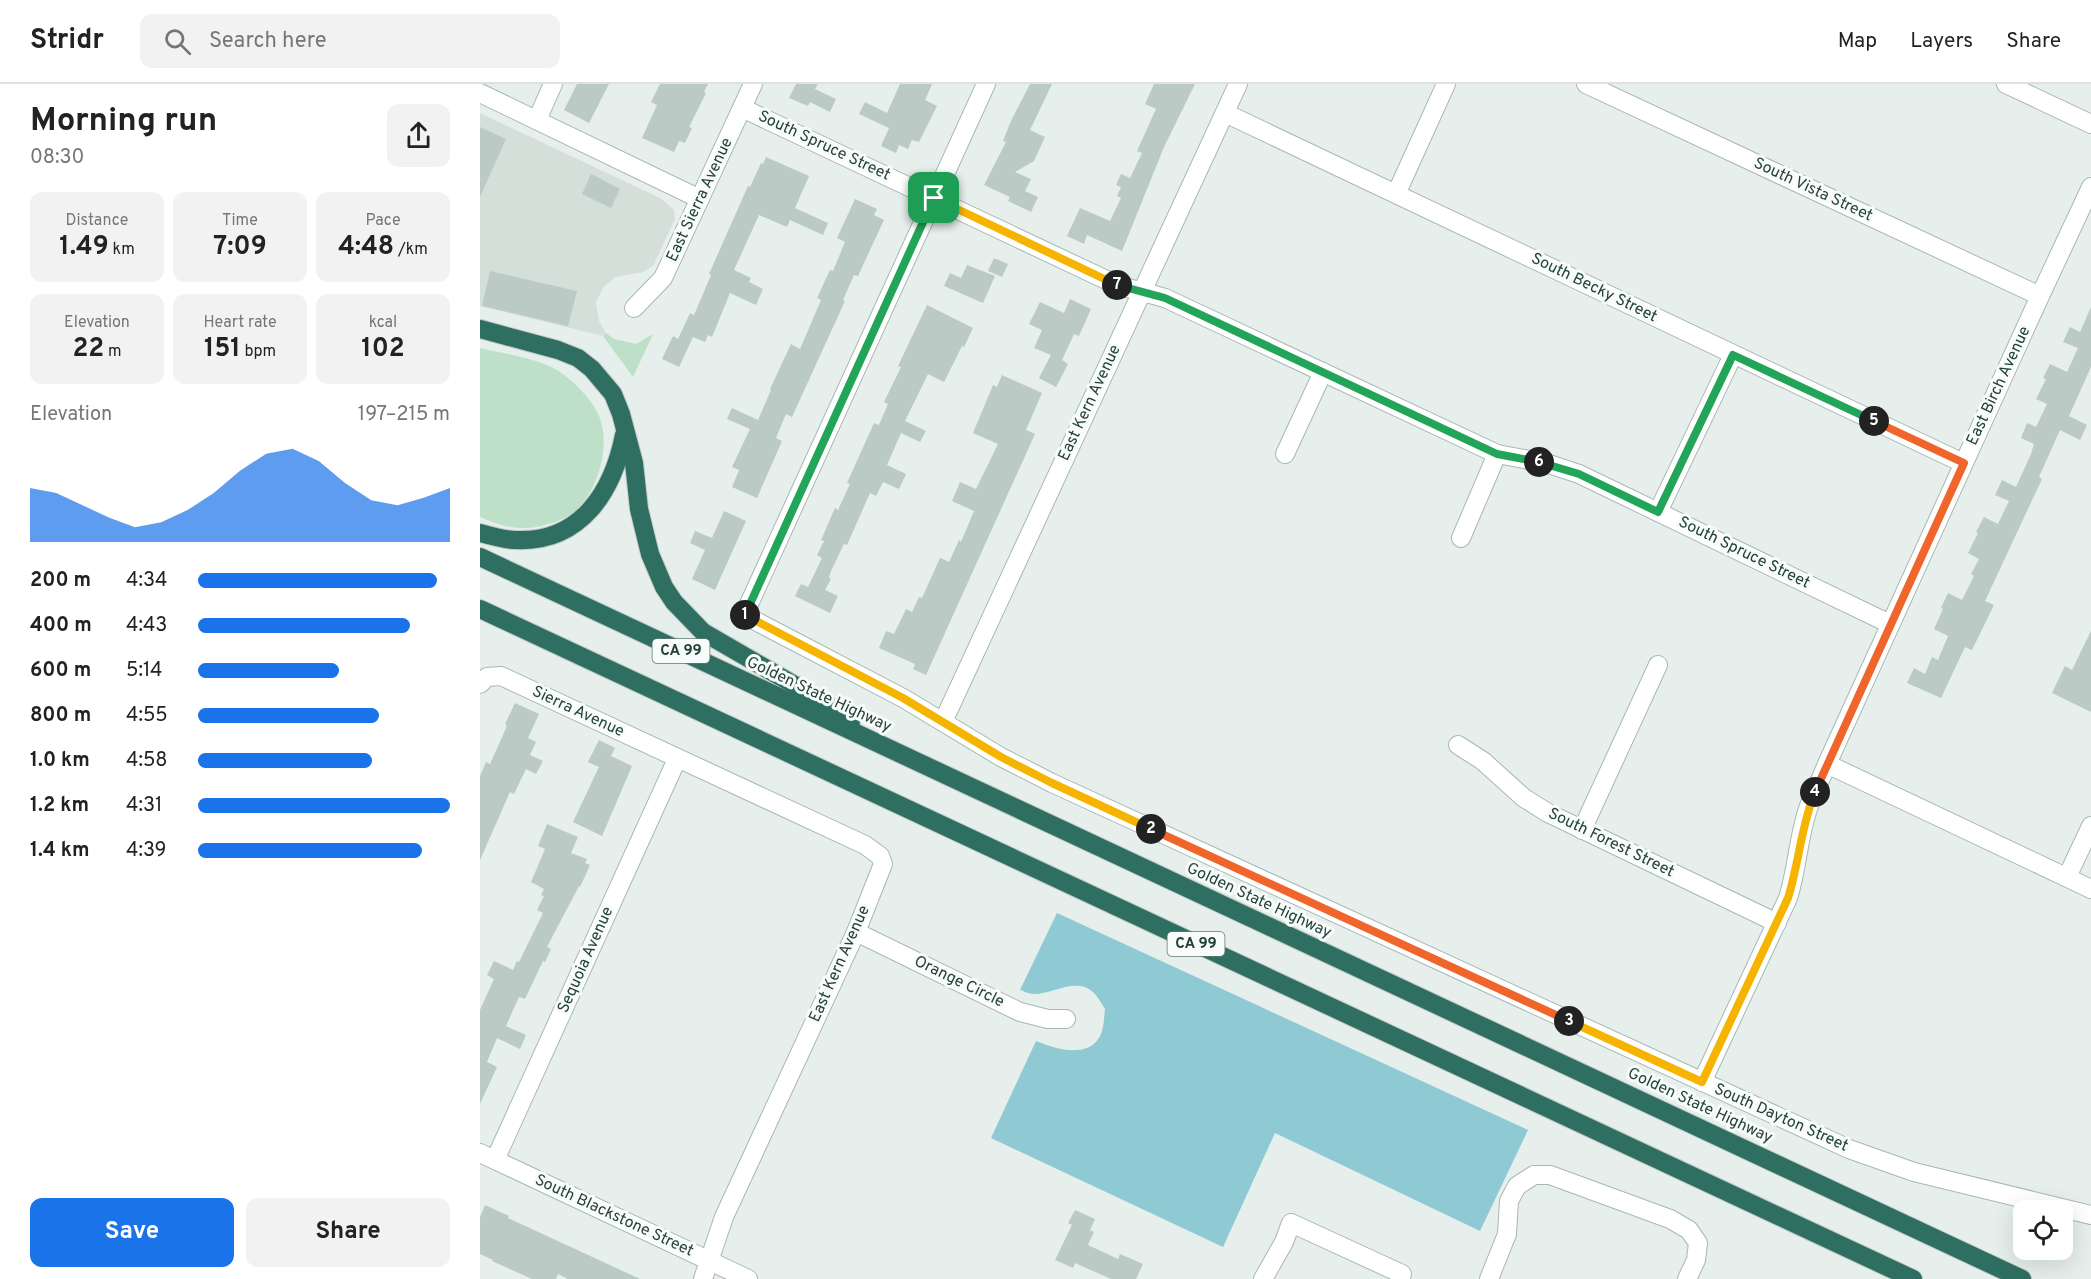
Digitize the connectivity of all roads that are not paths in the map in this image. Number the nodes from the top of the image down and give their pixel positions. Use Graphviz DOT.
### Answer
graph roads {
  1 [pos="554,84"];
  2 [pos="753,84"];
  3 [pos="986,84"];
  4 [pos="1238,84"];
  5 [pos="1446,84"];
  6 [pos="1586,84"];
  7 [pos="2006,84"];
  8 [pos="480,93"];
  9 [pos="742,108"];
  10 [pos="1225,112"];
  11 [pos="537,120"];
  12 [pos="2091,124"];
  13 [pos="2091,187"];
  14 [pos="1397,192"];
  15 [pos="934,198"];
  16 [pos="700,199"];
  17 [pos="1142,291"];
  18 [pos="2040,296"];
  19 [pos="634,308"];
  20 [pos="480,329"];
  21 [pos="1733,355"];
  22 [pos="1323,372"];
  23 [pos="624,433"];
  24 [pos="1285,454"];
  25 [pos="1497,454"];
  26 [pos="1964,463"];
  27 [pos="1658,512"];
  28 [pos="480,533"];
  29 [pos="1461,538"];
  30 [pos="480,557"];
  31 [pos="480,609"];
  32 [pos="1890,624"];
  33 [pos="1658,665"];
  34 [pos="480,684"];
  35 [pos="943,722"];
  36 [pos="882,745"];
  37 [pos="1458,745"];
  38 [pos="676,759"];
  39 [pos="1827,764"];
  40 [pos="2091,826"];
  41 [pos="1582,830"];
  42 [pos="2067,878"];
  43 [pos="2091,888"];
  44 [pos="1777,923"];
  45 [pos="856,932"];
  46 [pos="1066,1019"];
  47 [pos="1702,1082"];
  48 [pos="487,1157"];
  49 [pos="2091,1215"];
  50 [pos="709,1260"];
  51 [pos="703,1279"];
  52 [pos="748,1279"];
  53 [pos="1263,1279"];
  54 [pos="1400,1279"];
  55 [pos="1489,1279"];
  56 [pos="1687,1279"];
  57 [pos="1913,1279"];
  58 [pos="2022,1279"];
  1 -- 11 [label="street"];
  2 -- 9 [label="street, East Sierra Avenue"];
  3 -- 15 [label="street"];
  4 -- 10 [label="street, East Kern Avenue"];
  5 -- 14 [label="street"];
  6 -- 18 [label="street, South Vista Street"];
  7 -- 12 [label="street"];
  8 -- 11 [label="street"];
  9 -- 15 [label="street, South Spruce Street"];
  9 -- 16 [label="street, East Sierra Avenue"];
  10 -- 14 [label="street, South Becky Street"];
  10 -- 17 [label="street, East Kern Avenue"];
  11 -- 16 [label="street"];
  13 -- 18 [label="street, East Birch Avenue"];
  14 -- 21 [label="street, South Becky Street"];
  15 -- 17 [label="street, South Spruce Street"];
  15 -- 35 [label="street, South Dayton Street"];
  16 -- 19 [label="street, East Sierra Avenue"];
  17 -- 22 [label="street, South Spruce Street"];
  17 -- 35 [label="street, East Kern Avenue"];
  18 -- 26 [label="street, East Birch Avenue"];
  20 -- 23 [label="highway"];
  21 -- 26 [label="street, South Becky Street"];
  21 -- 27 [label="street"];
  22 -- 24 [label="street"];
  22 -- 25 [label="street, South Spruce Street"];
  23 -- 28 [label="highway"];
  23 -- 36 [label="highway"];
  25 -- 27 [label="street, South Spruce Street"];
  25 -- 29 [label="street"];
  26 -- 32 [label="street, East Birch Avenue"];
  27 -- 32 [label="street, South Spruce Street"];
  30 -- 36 [label="highway, Golden State Highway / CA 99"];
  31 -- 57 [label="highway, CA 99"];
  32 -- 39 [label="street, East Birch Avenue"];
  33 -- 41 [label="street"];
  34 -- 38 [label="street, Sierra Avenue"];
  35 -- 47 [label="street, South Dayton Street"];
  36 -- 58 [label="highway, Golden State Highway / CA 99"];
  37 -- 41 [label="street, South Forest Street"];
  38 -- 45 [label="street, East Kern Avenue"];
  38 -- 48 [label="street, Sequoia Avenue"];
  39 -- 42 [label="street"];
  39 -- 44 [label="street, East Birch Avenue"];
  40 -- 42 [label="street"];
  41 -- 44 [label="street, South Forest Street"];
  42 -- 43 [label="street"];
  44 -- 47 [label="street, East Birch Avenue"];
  45 -- 46 [label="street, Orange Circle"];
  45 -- 50 [label="street, East Kern Avenue"];
  47 -- 49 [label="street, South Dayton Street"];
  48 -- 50 [label="street, South Blackstone Street"];
  50 -- 51 [label="street, East Kern Avenue"];
  50 -- 52 [label="street, South Blackstone Street"];
  53 -- 54 [label="street"];
  55 -- 56 [label="street"];
}
